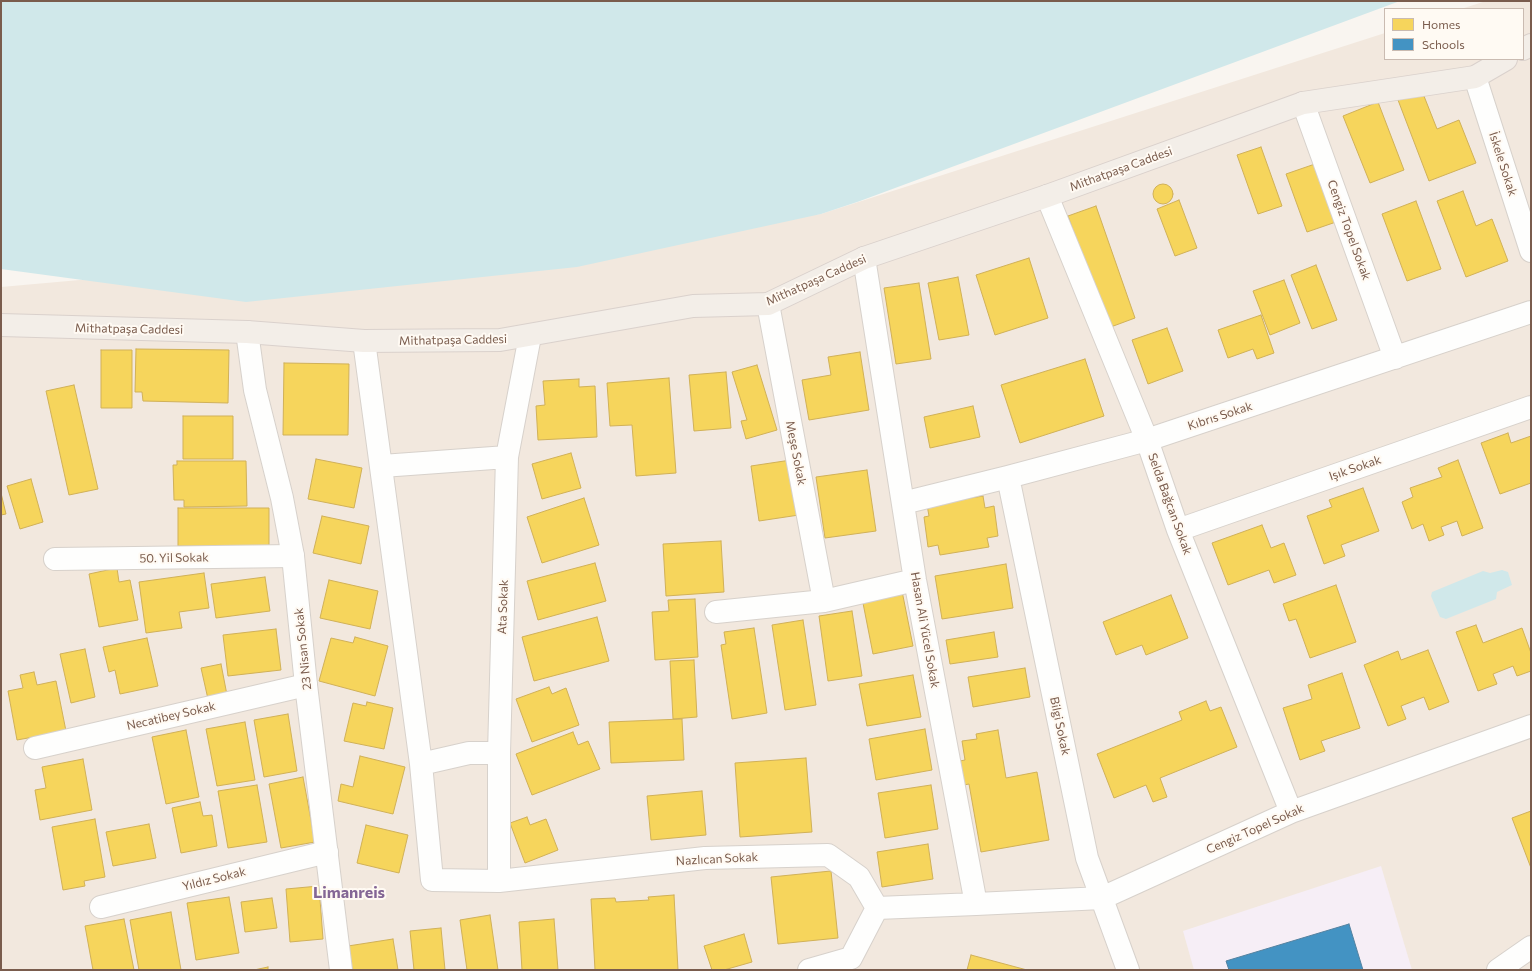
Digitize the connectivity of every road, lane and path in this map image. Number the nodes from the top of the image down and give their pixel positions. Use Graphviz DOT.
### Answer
graph roads {
  1 [pos="1504,60"];
  2 [pos="1475,77"];
  3 [pos="1303,103"];
  4 [pos="1047,196"];
  5 [pos="1531,251"];
  6 [pos="864,258"];
  7 [pos="768,304"];
  8 [pos="1531,312"];
  9 [pos="1,326"];
  10 [pos="246,332"];
  11 [pos="530,336"];
  12 [pos="364,341"];
  13 [pos="1395,358"];
  14 [pos="1531,407"];
  15 [pos="1147,440"];
  16 [pos="507,457"];
  17 [pos="382,466"];
  18 [pos="1008,478"];
  19 [pos="903,503"];
  20 [pos="1178,530"];
  21 [pos="293,556"];
  22 [pos="55,560"];
  23 [pos="915,580"];
  24 [pos="824,602"];
  25 [pos="716,612"];
  26 [pos="306,685"];
  27 [pos="1531,726"];
  28 [pos="35,748"];
  29 [pos="499,753"];
  30 [pos="421,764"];
  31 [pos="1291,812"];
  32 [pos="327,852"];
  33 [pos="499,881"];
  34 [pos="1102,898"];
  35 [pos="976,904"];
  36 [pos="100,907"];
  37 [pos="877,908"];
  38 [pos="1531,947"];
  39 [pos="341,970"];
  40 [pos="809,970"];
  41 [pos="1128,970"];
  42 [pos="1498,970"];
  1 -- 2 [label="main road, Mithatpaşa Caddesi"];
  2 -- 3 [label="main road, Mithatpaşa Caddesi"];
  2 -- 5 [label="street, İskele Sokak"];
  3 -- 4 [label="main road, Mithatpaşa Caddesi"];
  3 -- 13 [label="street, Cengiz Topel Sokak"];
  4 -- 6 [label="main road, Mithatpaşa Caddesi"];
  4 -- 15 [label="street, Selda Bağcan Sokak"];
  6 -- 7 [label="main road, Mithatpaşa Caddesi"];
  6 -- 19 [label="street, Hasan Ali Yücel Sokak"];
  7 -- 11 [label="main road, Mithatpaşa Caddesi"];
  7 -- 24 [label="street, Meşe Sokak"];
  8 -- 13 [label="street, Kıbrıs Sokak"];
  9 -- 10 [label="main road, Mithatpaşa Caddesi"];
  10 -- 12 [label="main road, Mithatpaşa Caddesi"];
  10 -- 21 [label="street, 23 Nisan Sokak"];
  11 -- 12 [label="main road, Mithatpaşa Caddesi"];
  11 -- 16 [label="street, Ata Sokak"];
  12 -- 17 [label="street"];
  13 -- 15 [label="street, Kıbrıs Sokak"];
  14 -- 20 [label="street, Işık Sokak"];
  15 -- 18 [label="street, Kıbrıs Sokak"];
  15 -- 20 [label="street, Selda Bağcan Sokak"];
  16 -- 17 [label="street"];
  16 -- 29 [label="street, Ata Sokak"];
  17 -- 30 [label="street"];
  18 -- 19 [label="street, Kıbrıs Sokak"];
  18 -- 34 [label="street, Bilgi Sokak"];
  19 -- 23 [label="street, Hasan Ali Yücel Sokak"];
  20 -- 31 [label="street, Selda Bağcan Sokak"];
  21 -- 22 [label="street, 50. Yil Sokak"];
  21 -- 26 [label="street, 23 Nisan Sokak"];
  23 -- 24 [label="street"];
  23 -- 35 [label="street, Hasan Ali Yücel Sokak"];
  24 -- 25 [label="street"];
  26 -- 28 [label="street, Necatibey Sokak"];
  26 -- 32 [label="street, 23 Nisan Sokak"];
  27 -- 31 [label="street, Cengiz Topel Sokak"];
  29 -- 30 [label="street"];
  29 -- 33 [label="street, Ata Sokak"];
  30 -- 33 [label="street, Nazlıcan Sokak"];
  31 -- 34 [label="street, Cengiz Topel Sokak"];
  32 -- 36 [label="street, Yıldız Sokak"];
  32 -- 39 [label="street, 23 Nisan Sokak"];
  33 -- 37 [label="street, Nazlıcan Sokak"];
  34 -- 35 [label="street, Cengiz Topel Sokak"];
  34 -- 41 [label="street, Bilgi Sokak"];
  35 -- 37 [label="street"];
  37 -- 40 [label="street"];
  38 -- 42 [label="street"];
}
